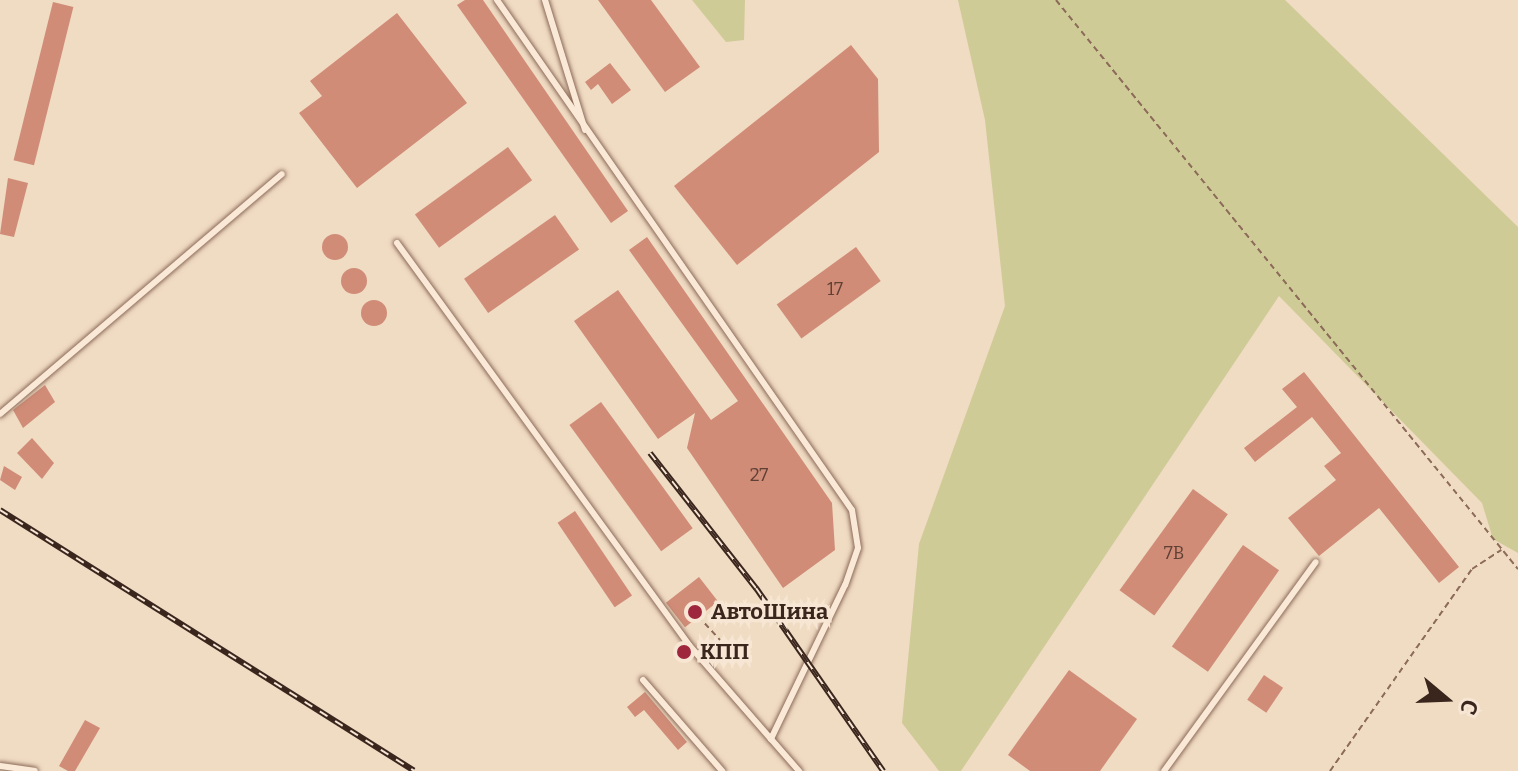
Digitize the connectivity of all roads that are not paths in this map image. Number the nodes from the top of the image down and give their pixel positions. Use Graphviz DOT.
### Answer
graph roads {
  1 [pos="497,0"];
  2 [pos="545,0"];
  3 [pos="586,134"];
  4 [pos="282,174"];
  5 [pos="397,243"];
  6 [pos="0,414"];
  7 [pos="1316,562"];
  8 [pos="643,680"];
  9 [pos="771,739"];
  10 [pos="0,766"];
  11 [pos="35,771"];
  12 [pos="722,771"];
  13 [pos="799,771"];
  14 [pos="1164,771"];
  1 -- 3 [label="lane"];
  2 -- 3 [label="lane"];
  3 -- 9 [label="lane"];
  4 -- 6 [label="lane"];
  5 -- 9 [label="lane"];
  7 -- 14 [label="lane"];
  8 -- 12 [label="lane"];
  9 -- 13 [label="lane"];
  10 -- 11 [label="lane"];
}
